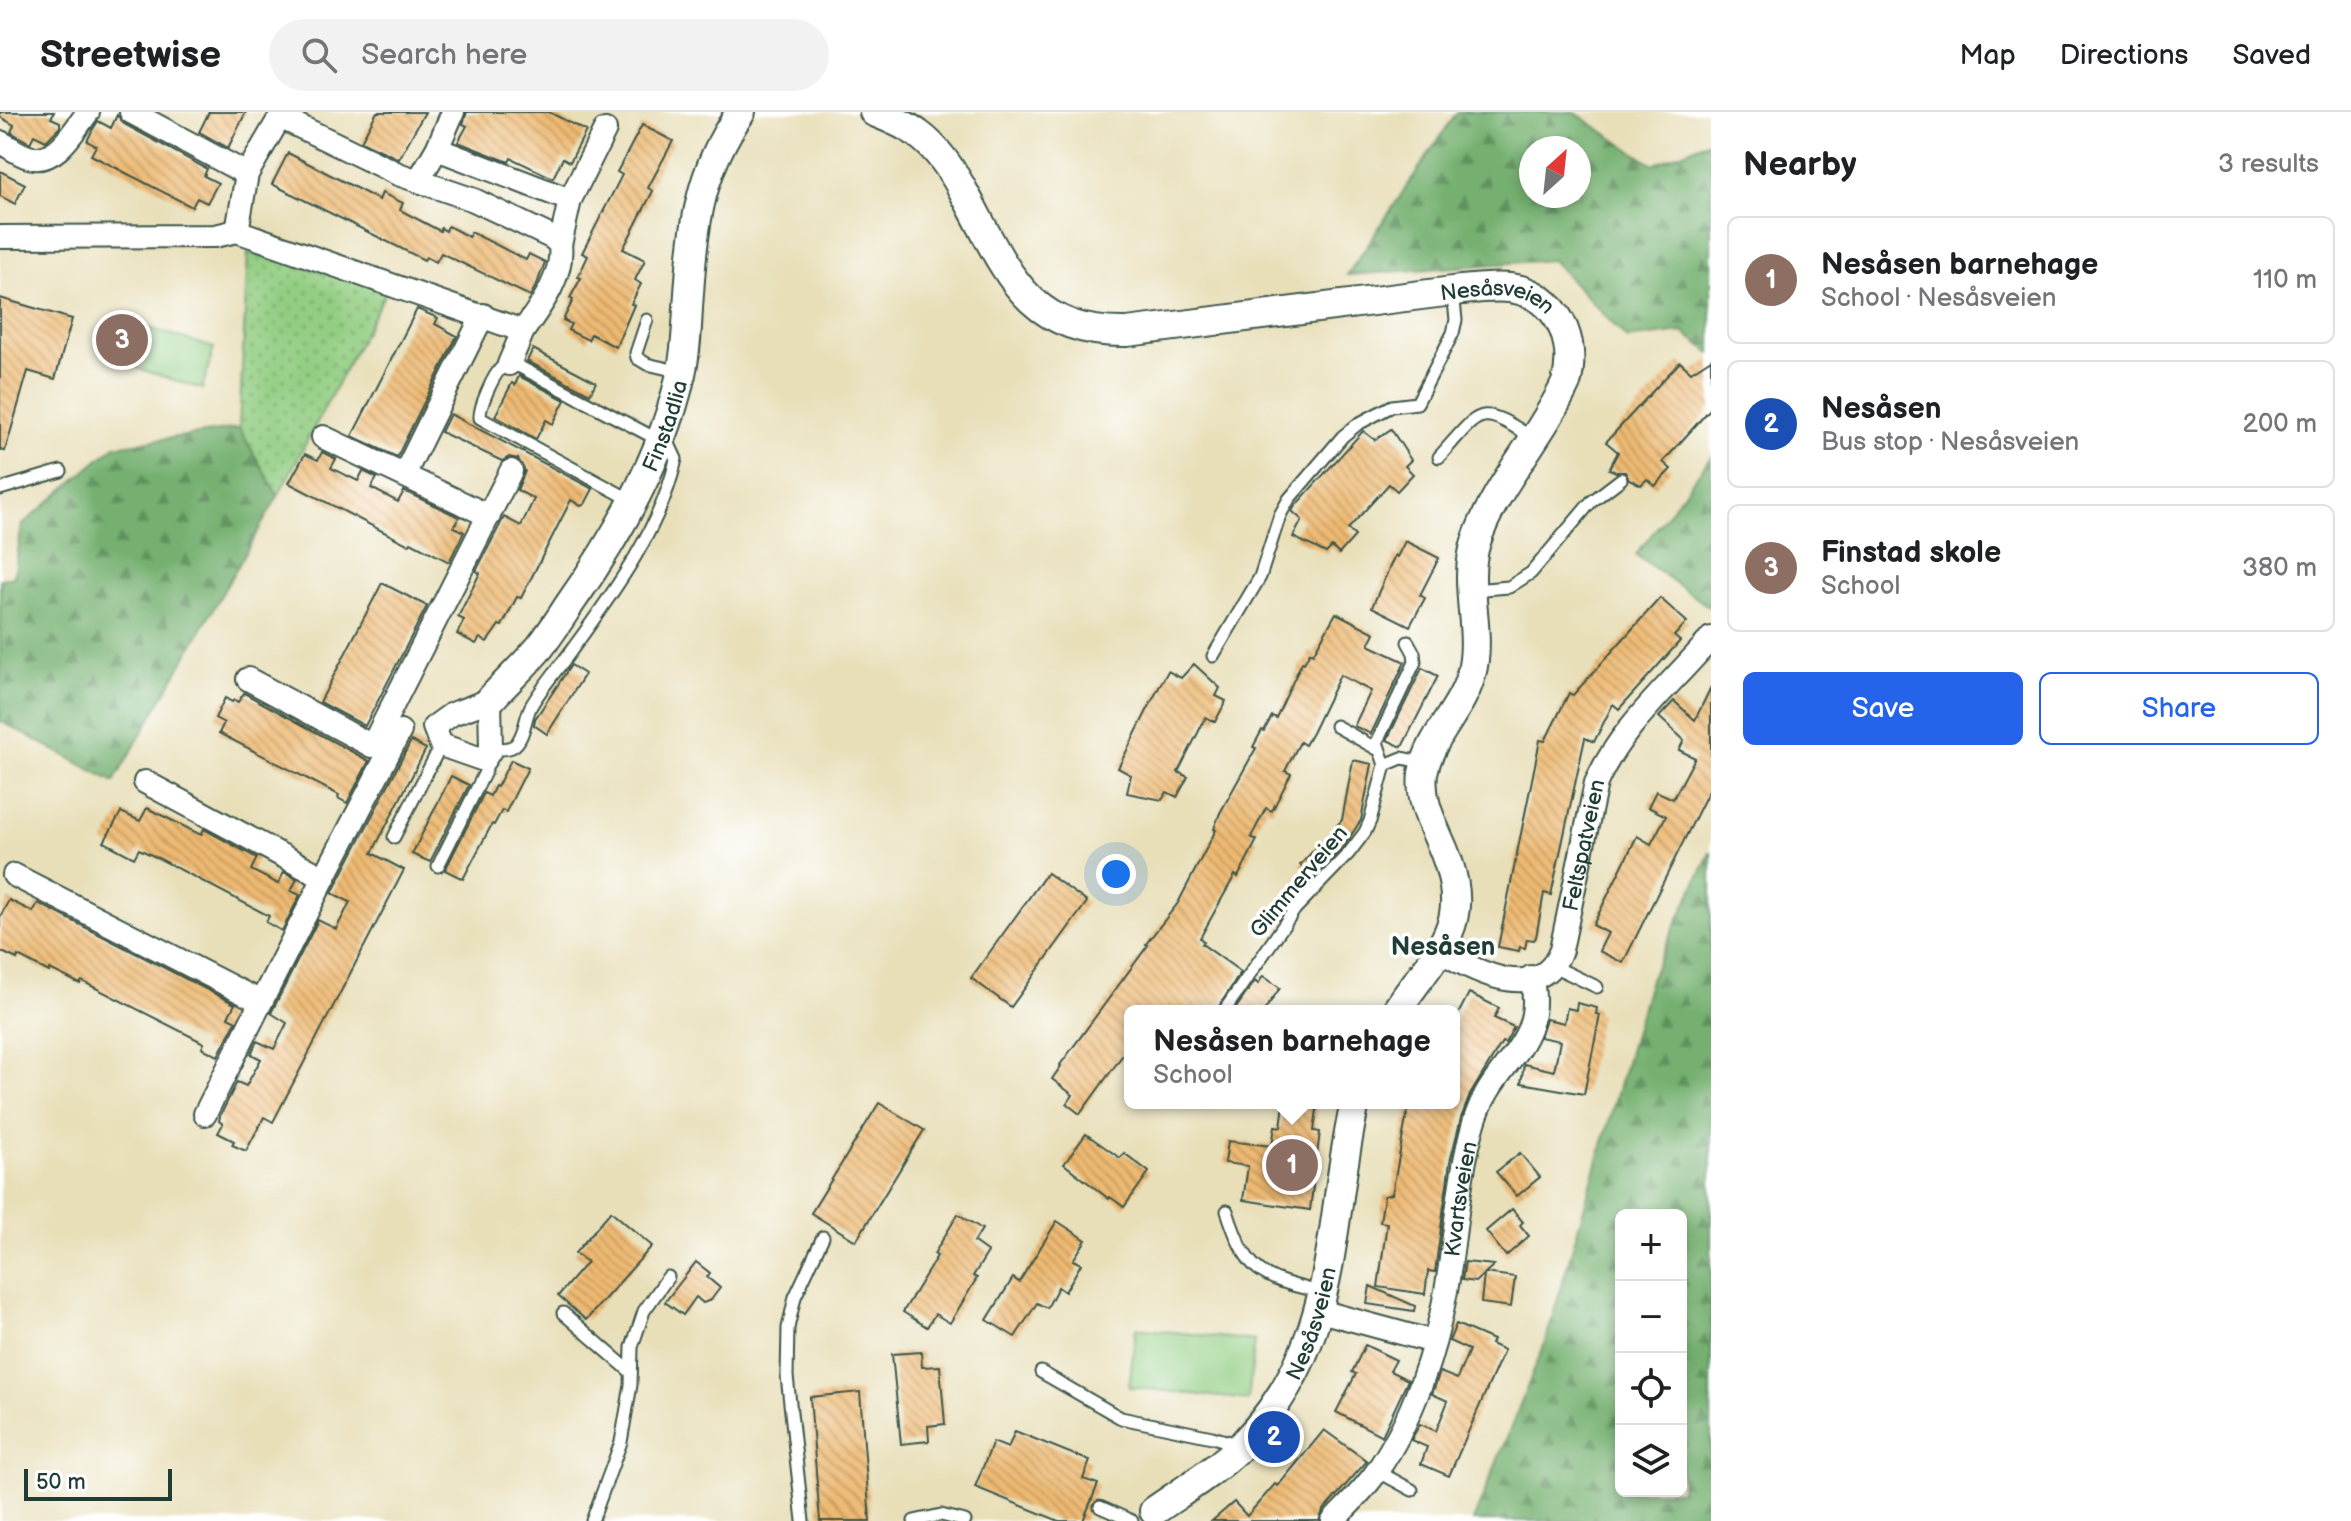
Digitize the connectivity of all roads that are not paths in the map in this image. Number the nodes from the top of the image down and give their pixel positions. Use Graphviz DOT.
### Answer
graph roads {
  1 [pos="88,112"];
  2 [pos="131,112"];
  3 [pos="453,112"];
  4 [pos="741,112"];
  5 [pos="874,112"];
  6 [pos="282,114"];
  7 [pos="168,120"];
  8 [pos="605,130"];
  9 [pos="0,142"];
  10 [pos="437,149"];
  11 [pos="247,174"];
  12 [pos="418,181"];
  13 [pos="570,200"];
  14 [pos="237,231"];
  15 [pos="0,237"];
  16 [pos="560,245"];
  17 [pos="1453,291"];
  18 [pos="483,315"];
  19 [pos="647,320"];
  20 [pos="523,331"];
  21 [pos="509,364"];
  22 [pos="682,372"];
  23 [pos="323,437"];
  24 [pos="1534,439"];
  25 [pos="658,443"];
  26 [pos="1439,457"];
  27 [pos="61,471"];
  28 [pos="511,471"];
  29 [pos="404,475"];
  30 [pos="1621,479"];
  31 [pos="0,489"];
  32 [pos="633,501"];
  33 [pos="489,516"];
  34 [pos="1472,590"];
  35 [pos="1711,638"];
  36 [pos="1408,642"];
  37 [pos="1213,656"];
  38 [pos="248,679"];
  39 [pos="490,700"];
  40 [pos="1336,726"];
  41 [pos="389,732"];
  42 [pos="438,736"];
  43 [pos="1377,749"];
  44 [pos="488,755"];
  45 [pos="1426,763"];
  46 [pos="1385,765"];
  47 [pos="145,782"];
  48 [pos="394,837"];
  49 [pos="438,866"];
  50 [pos="14,875"];
  51 [pos="324,878"];
  52 [pos="1440,951"];
  53 [pos="1553,966"];
  54 [pos="1531,977"];
  55 [pos="1597,987"];
  56 [pos="261,1002"];
  57 [pos="1228,1005"];
  58 [pos="1400,1005"];
  59 [pos="1354,1109"];
  60 [pos="205,1114"];
  61 [pos="1227,1211"];
  62 [pos="823,1237"];
  63 [pos="668,1277"];
  64 [pos="1322,1302"];
  65 [pos="563,1313"];
  66 [pos="1434,1342"];
  67 [pos="631,1372"];
  68 [pos="1041,1372"];
  69 [pos="1241,1446"];
  70 [pos="1377,1471"];
  71 [pos="1412,1490"];
  72 [pos="1100,1507"];
  73 [pos="1146,1518"];
  74 [pos="592,1521"];
  75 [pos="803,1521"];
  76 [pos="914,1521"];
  77 [pos="965,1521"];
  78 [pos="1333,1521"];
  1 -- 9 [label="street"];
  2 -- 7 [label="street"];
  3 -- 10 [label="street"];
  4 -- 22 [label="street, Finstadlia"];
  5 -- 17 [label="street, Nesåsveien"];
  6 -- 11 [label="street"];
  6 -- 12 [label="street"];
  7 -- 11 [label="street"];
  8 -- 13 [label="street"];
  10 -- 12 [label="street"];
  10 -- 13 [label="street"];
  11 -- 14 [label="street"];
  12 -- 16 [label="street"];
  13 -- 16 [label="street"];
  14 -- 15 [label="street"];
  14 -- 18 [label="street"];
  16 -- 20 [label="street"];
  17 -- 24 [label="street, Nesåsveien"];
  17 -- 37 [label="lane"];
  18 -- 20 [label="street"];
  18 -- 29 [label="street"];
  19 -- 22 [label="lane"];
  20 -- 21 [label="street"];
  21 -- 25 [label="lane"];
  21 -- 32 [label="lane"];
  22 -- 25 [label="street, Finstadlia"];
  23 -- 29 [label="street"];
  24 -- 26 [label="lane"];
  24 -- 34 [label="street, Nesåsveien"];
  25 -- 32 [label="street, Finstadlia"];
  25 -- 44 [label="lane"];
  27 -- 31 [label="lane"];
  28 -- 33 [label="street"];
  29 -- 33 [label="street"];
  30 -- 34 [label="lane"];
  32 -- 39 [label="street, Finstadlia"];
  33 -- 41 [label="street"];
  34 -- 45 [label="street, Nesåsveien"];
  35 -- 53 [label="street, Feltspatveien"];
  36 -- 43 [label="lane"];
  38 -- 41 [label="street"];
  39 -- 42 [label="street, Finstadlia"];
  39 -- 44 [label="street"];
  40 -- 43 [label="lane"];
  41 -- 42 [label="street"];
  41 -- 51 [label="street"];
  42 -- 44 [label="street"];
  42 -- 48 [label="lane"];
  43 -- 46 [label="lane"];
  44 -- 49 [label="lane"];
  45 -- 46 [label="lane"];
  45 -- 52 [label="street, Nesåsveien"];
  46 -- 57 [label="lane, Glimmerveien"];
  47 -- 51 [label="street"];
  50 -- 56 [label="street"];
  51 -- 56 [label="street"];
  52 -- 54 [label="street"];
  52 -- 58 [label="street, Nesåsveien"];
  53 -- 54 [label="street"];
  53 -- 55 [label="lane"];
  54 -- 66 [label="street, Kvartsveien"];
  56 -- 60 [label="street"];
  59 -- 64 [label="street, Nesåsveien"];
  61 -- 64 [label="lane"];
  62 -- 75 [label="lane"];
  63 -- 67 [label="lane"];
  64 -- 66 [label="street"];
  64 -- 69 [label="street, Nesåsveien"];
  65 -- 67 [label="lane"];
  66 -- 70 [label="street, Kvartsveien"];
  67 -- 74 [label="lane"];
  68 -- 69 [label="lane"];
  69 -- 73 [label="street, Nesåsveien"];
  70 -- 71 [label="lane"];
  70 -- 78 [label="street, Kvartsveien"];
  72 -- 73 [label="lane"];
  76 -- 77 [label="lane"];
}
